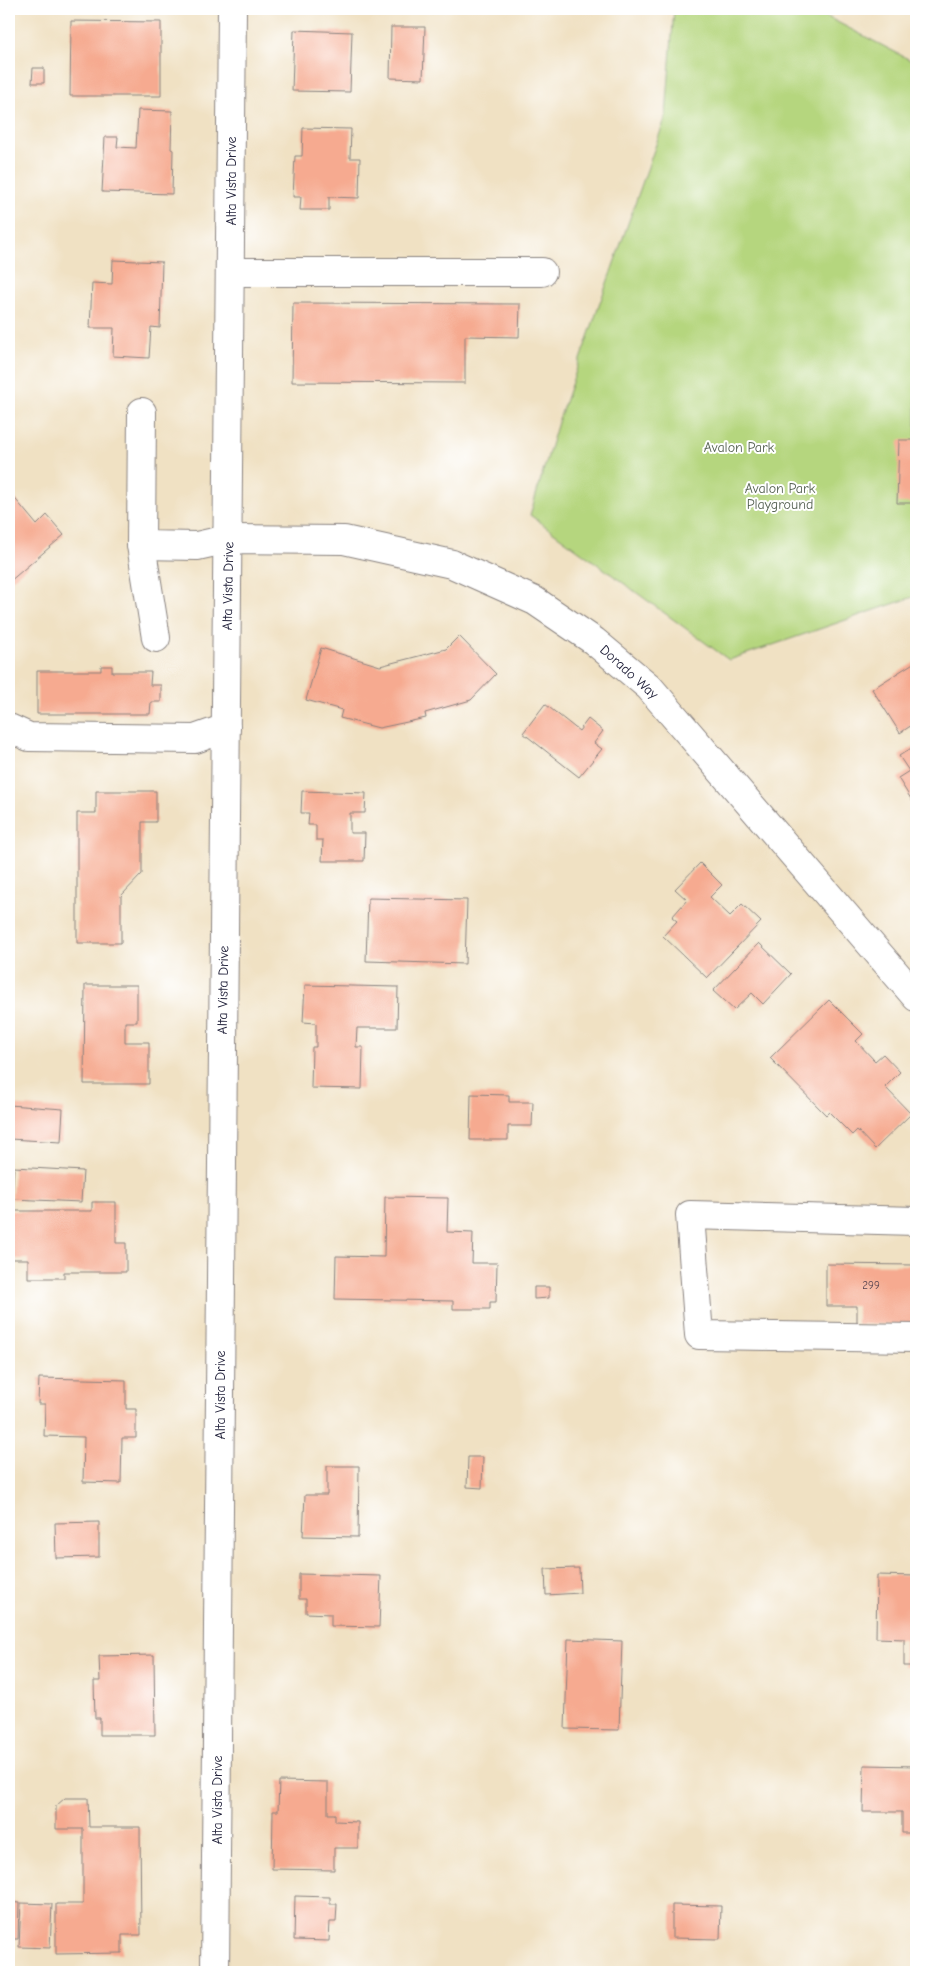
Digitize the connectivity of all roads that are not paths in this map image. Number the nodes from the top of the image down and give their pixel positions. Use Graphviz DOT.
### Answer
graph roads {
  1 [pos="232,9"];
  2 [pos="230,272"];
  3 [pos="542,272"];
  4 [pos="142,412"];
  5 [pos="228,539"];
  6 [pos="141,545"];
  7 [pos="156,638"];
  8 [pos="9,728"];
  9 [pos="226,728"];
  10 [pos="916,997"];
  11 [pos="916,1222"];
  12 [pos="916,1338"];
  13 [pos="215,1972"];
  1 -- 2 [label="street, Alta Vista Drive"];
  2 -- 3 [label="street"];
  2 -- 5 [label="street, Alta Vista Drive"];
  4 -- 6 [label="street"];
  5 -- 6 [label="street, Dorado Way"];
  5 -- 9 [label="street, Alta Vista Drive"];
  5 -- 10 [label="street, Dorado Way"];
  6 -- 7 [label="street"];
  8 -- 9 [label="street"];
  9 -- 13 [label="street, Alta Vista Drive"];
  11 -- 12 [label="street"];
}
